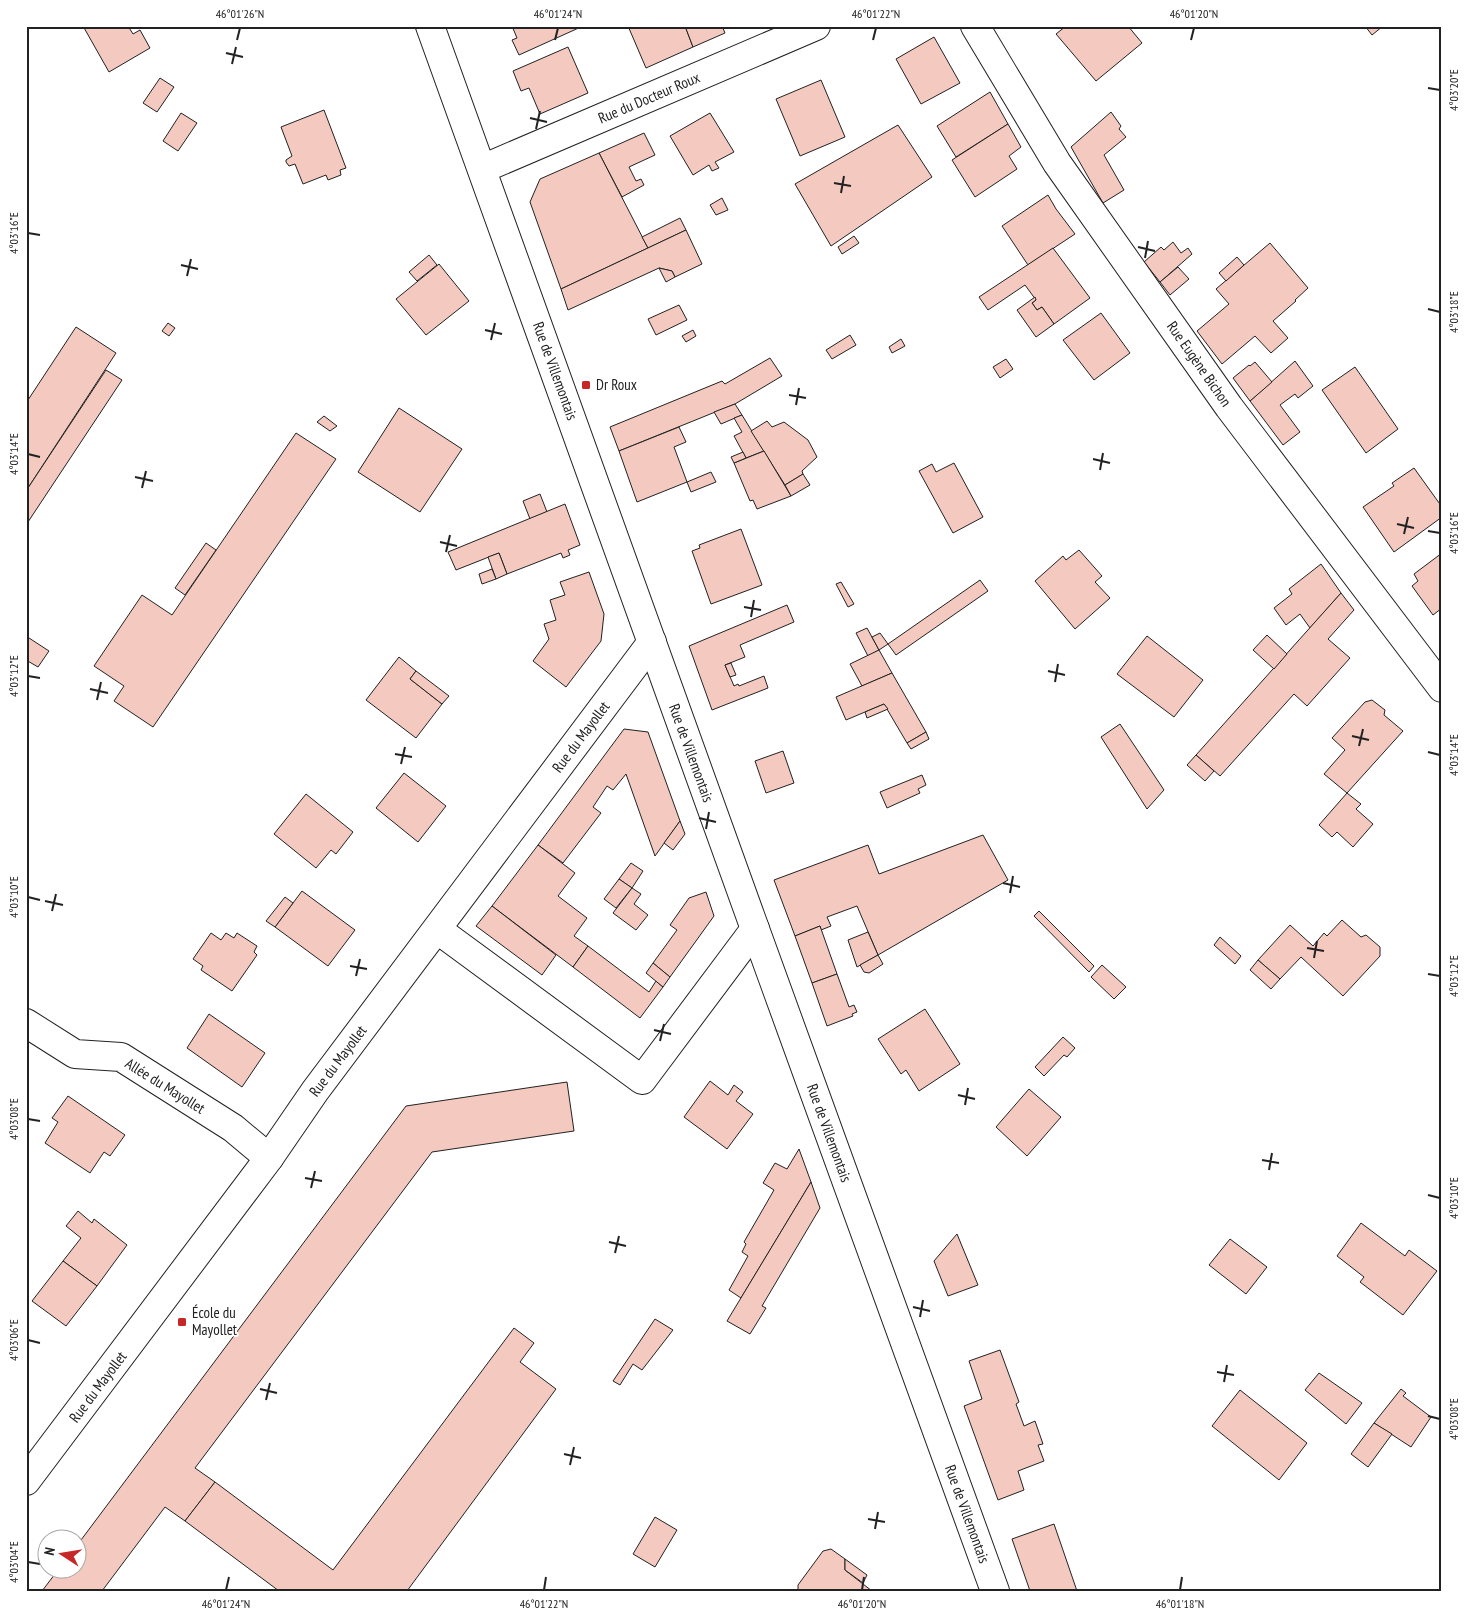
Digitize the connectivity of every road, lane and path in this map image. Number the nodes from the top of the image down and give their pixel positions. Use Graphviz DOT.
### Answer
graph roads {
  1 [pos="430,26"];
  2 [pos="816,26"];
  3 [pos="975,26"];
  4 [pos="482,169"];
  5 [pos="652,642"];
  6 [pos="1442,688"];
  7 [pos="754,929"];
  8 [pos="438,930"];
  9 [pos="26,1023"];
  10 [pos="269,1158"];
  11 [pos="26,1481"];
  12 [pos="995,1591"];
  1 -- 4 [label="street, Rue de Villemontais"];
  2 -- 4 [label="street, Rue du Docteur Roux"];
  3 -- 6 [label="street, Rue Eugène Bichon"];
  4 -- 5 [label="street, Rue de Villemontais"];
  5 -- 7 [label="street, Rue de Villemontais"];
  5 -- 8 [label="street, Rue du Mayollet"];
  7 -- 8 [label="street"];
  7 -- 12 [label="street, Rue de Villemontais"];
  8 -- 10 [label="street, Rue du Mayollet"];
  9 -- 10 [label="street, Allée du Mayollet"];
  10 -- 11 [label="street, Rue du Mayollet"];
}
